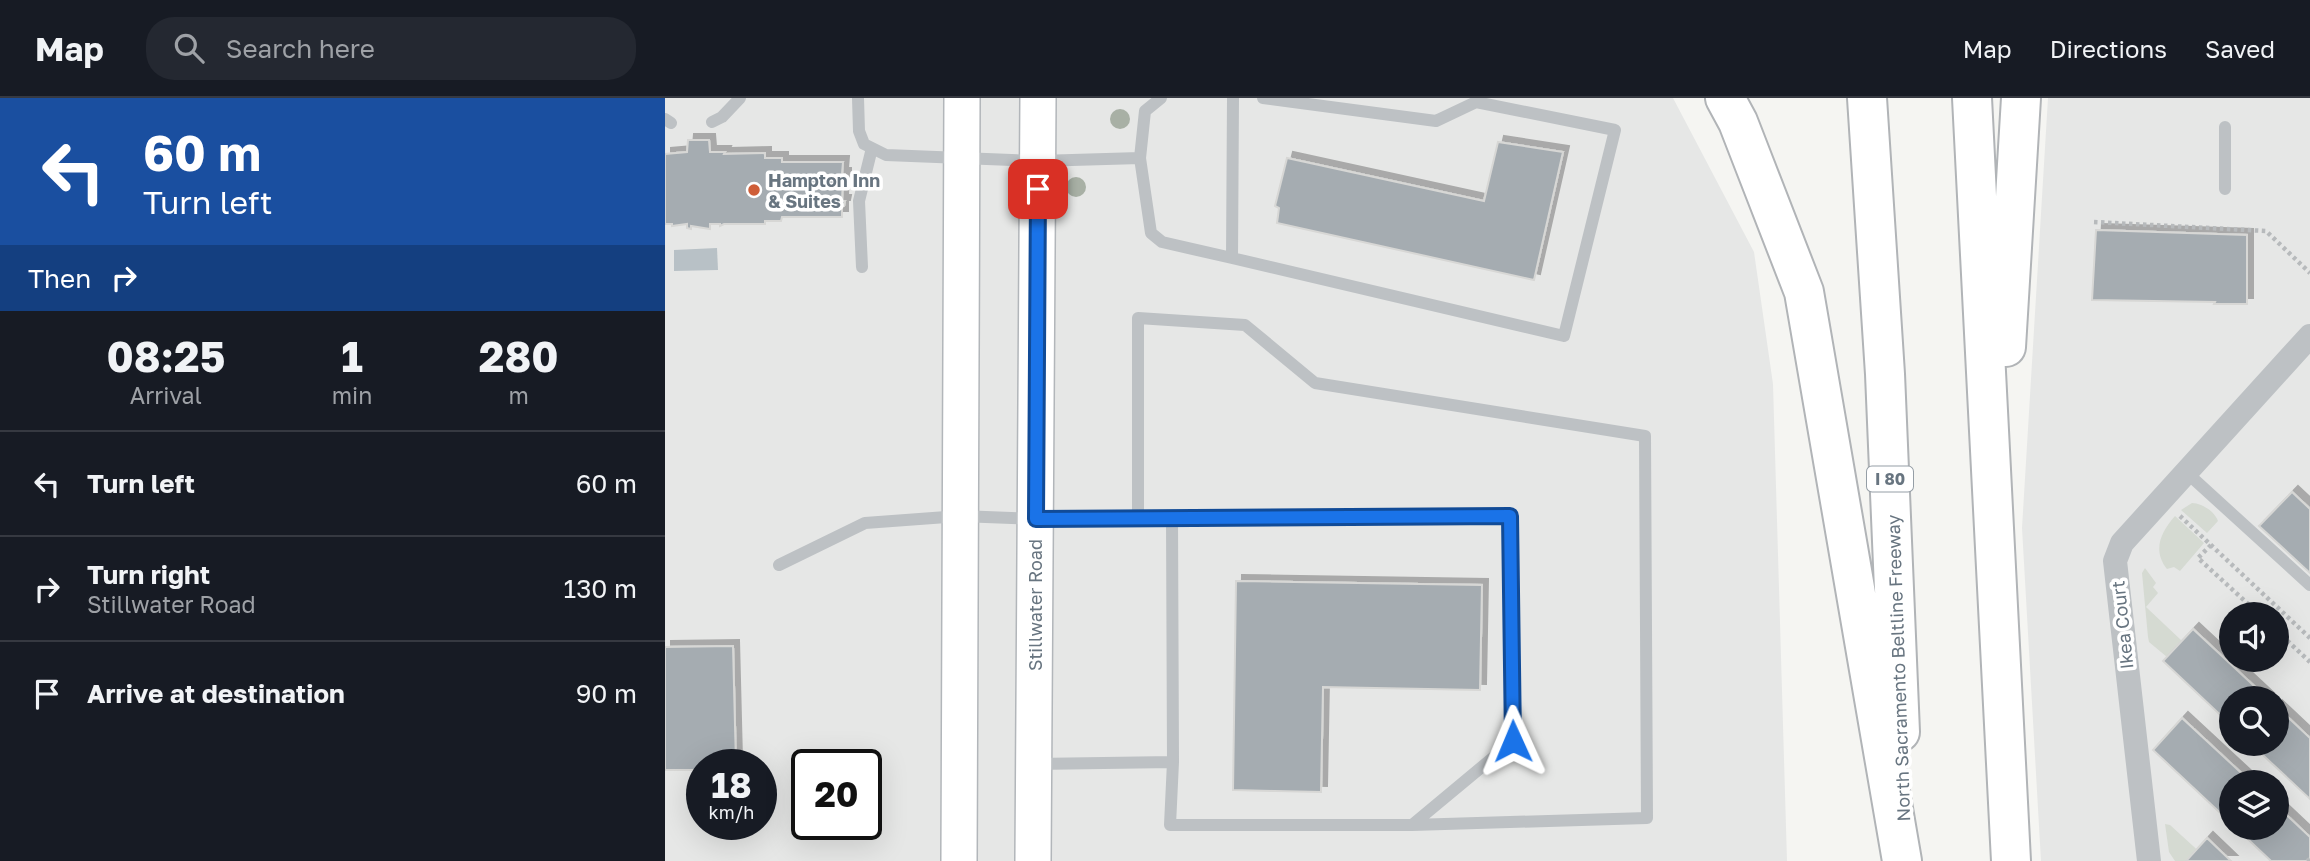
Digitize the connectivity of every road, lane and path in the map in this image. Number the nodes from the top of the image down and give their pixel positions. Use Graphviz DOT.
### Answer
graph roads {
  1 [pos="740,98"];
  2 [pos="858,98"];
  3 [pos="962,98"];
  4 [pos="1038,98"];
  5 [pos="1161,98"];
  6 [pos="1233,98"];
  7 [pos="1263,98"];
  8 [pos="1725,98"];
  9 [pos="1867,98"];
  10 [pos="1972,98"];
  11 [pos="2021,98"];
  12 [pos="712,122"];
  13 [pos="2225,127"];
  14 [pos="872,148"];
  15 [pos="1140,158"];
  16 [pos="961,159"];
  17 [pos="1038,161"];
  18 [pos="2225,189"];
  19 [pos="2094,222"];
  20 [pos="1232,258"];
  21 [pos="862,267"];
  22 [pos="2310,273"];
  23 [pos="2310,336"];
  24 [pos="2186,472"];
  25 [pos="2179,515"];
  26 [pos="960,516"];
  27 [pos="1036,519"];
  28 [pos="1138,519"];
  29 [pos="1173,519"];
  30 [pos="1994,534"];
  31 [pos="2211,545"];
  32 [pos="779,565"];
  33 [pos="2310,585"];
  34 [pos="2246,602"];
  35 [pos="2310,638"];
  36 [pos="2289,642"];
  37 [pos="2310,662"];
  38 [pos="1173,762"];
  39 [pos="1034,764"];
  40 [pos="1412,825"];
  41 [pos="959,861"];
  42 [pos="1034,861"];
  43 [pos="1904,861"];
  44 [pos="2011,861"];
  45 [pos="2149,861"];
  1 -- 12 [label="lane"];
  2 -- 14 [label="lane"];
  3 -- 16 [label="street"];
  4 -- 17 [label="street, Stillwater Road"];
  5 -- 15 [label="lane"];
  6 -- 20 [label="lane"];
  7 -- 20 [label="lane"];
  8 -- 43 [label="highway"];
  9 -- 43 [label="highway, North Sacramento Beltline Freeway / I 80"];
  10 -- 30 [label="highway"];
  11 -- 30 [label="highway"];
  13 -- 18 [label="lane"];
  14 -- 16 [label="lane"];
  14 -- 21 [label="lane"];
  15 -- 17 [label="lane"];
  15 -- 20 [label="lane"];
  16 -- 17 [label="lane"];
  16 -- 26 [label="street"];
  17 -- 27 [label="street, Stillwater Road"];
  19 -- 22 [label="path"];
  23 -- 24 [label="street, Ikea Court"];
  24 -- 33 [label="lane"];
  24 -- 45 [label="street, Ikea Court"];
  25 -- 31 [label="path"];
  26 -- 27 [label="lane"];
  26 -- 32 [label="lane"];
  26 -- 41 [label="street"];
  27 -- 28 [label="lane"];
  27 -- 39 [label="street, Stillwater Road"];
  28 -- 29 [label="lane"];
  28 -- 40 [label="lane"];
  29 -- 38 [label="lane"];
  29 -- 40 [label="lane"];
  30 -- 44 [label="highway"];
  31 -- 34 [label="path"];
  31 -- 35 [label="path"];
  36 -- 37 [label="path"];
  38 -- 39 [label="lane"];
  38 -- 40 [label="lane"];
  39 -- 42 [label="street, Stillwater Road"];
}
